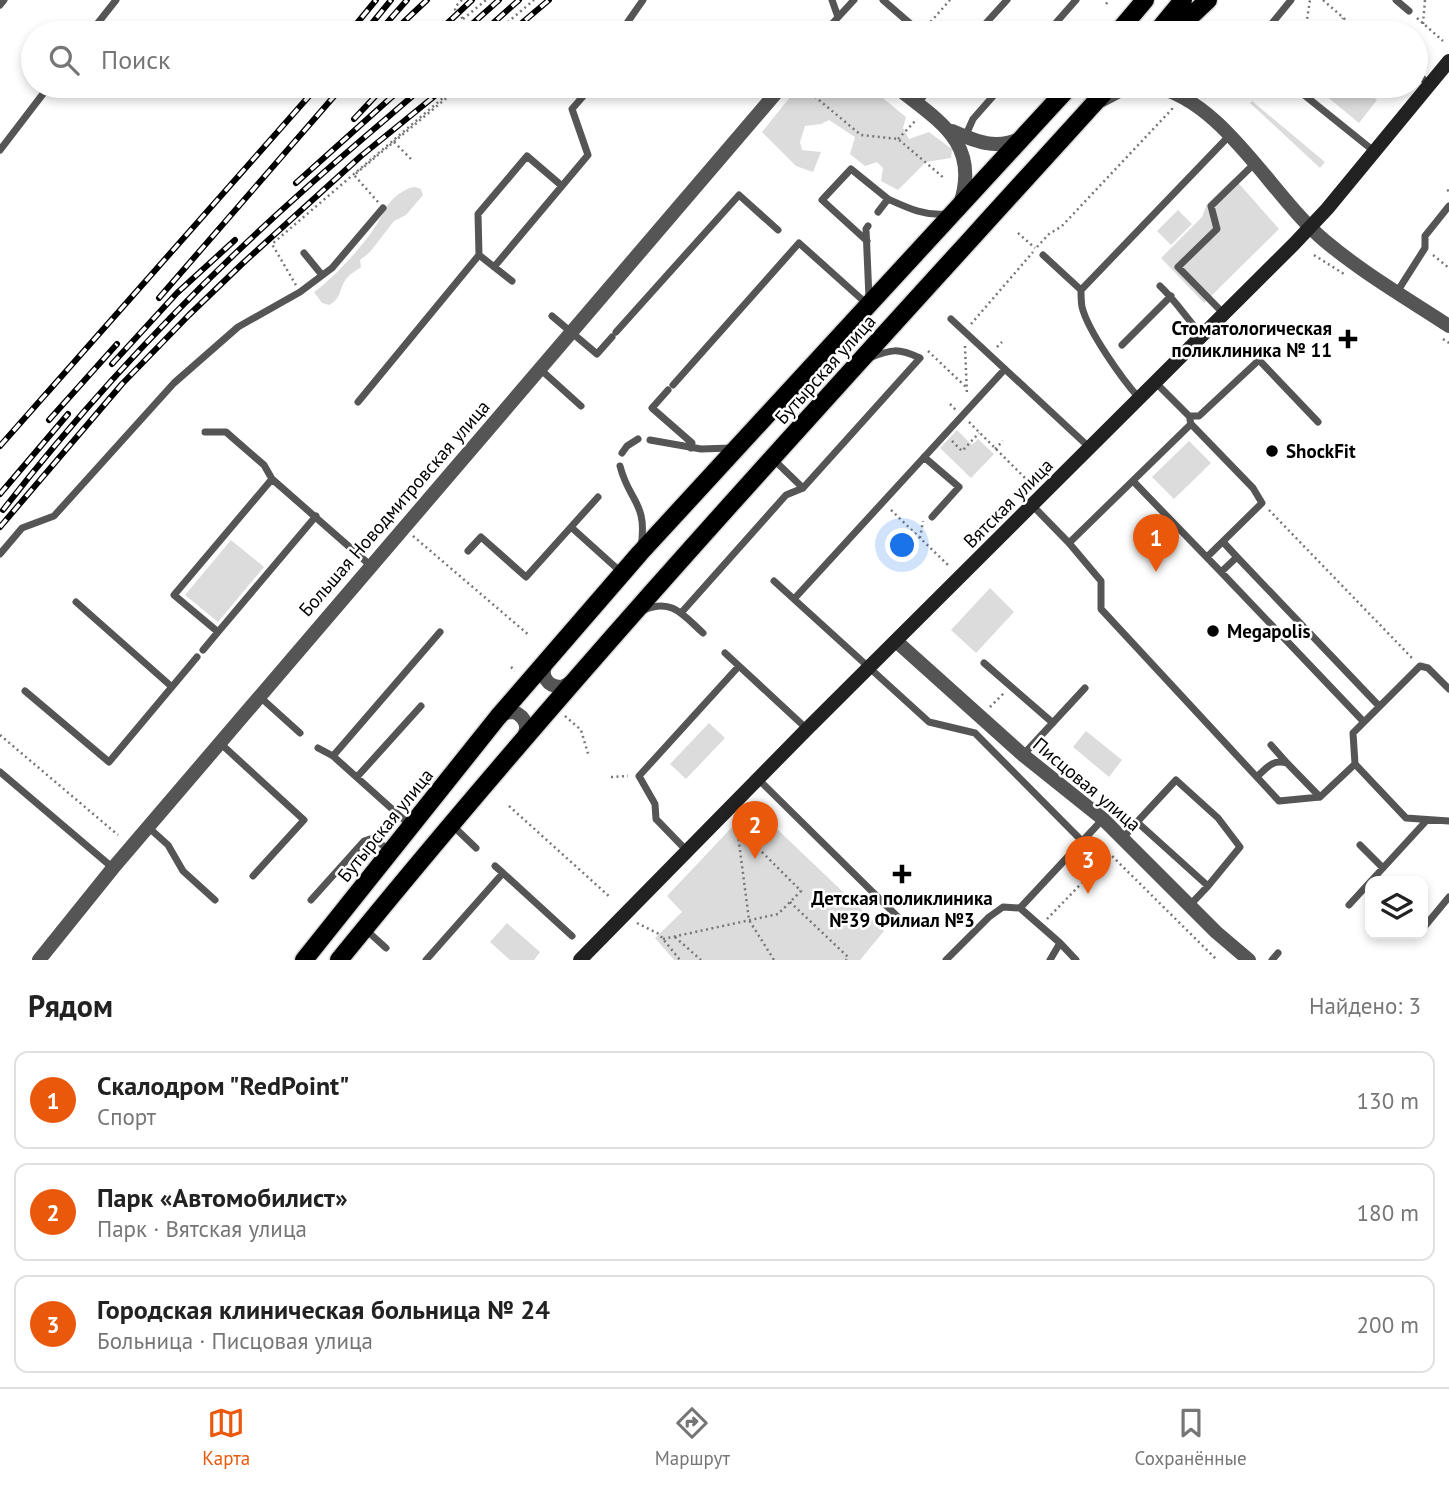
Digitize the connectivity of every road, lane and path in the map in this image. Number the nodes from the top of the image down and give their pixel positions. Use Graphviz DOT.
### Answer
graph roads {
  1 [pos="4,0"];
  2 [pos="116,0"];
  3 [pos="462,0"];
  4 [pos="486,0"];
  5 [pos="534,0"];
  6 [pos="643,0"];
  7 [pos="832,0"];
  8 [pos="854,0"];
  9 [pos="883,0"];
  10 [pos="950,0"];
  11 [pos="1007,0"];
  12 [pos="1076,0"];
  13 [pos="1129,0"];
  14 [pos="1145,0"];
  15 [pos="1183,0"];
  16 [pos="1201,0"];
  17 [pos="1208,0"];
  18 [pos="1291,0"];
  19 [pos="1310,0"];
  20 [pos="1323,0"];
  21 [pos="1396,0"];
  22 [pos="1425,0"];
  23 [pos="0,5"];
  24 [pos="1409,11"];
  25 [pos="838,17"];
  26 [pos="1343,18"];
  27 [pos="463,19"];
  28 [pos="99,21"];
  29 [pos="509,21"];
  30 [pos="628,21"];
  31 [pos="834,21"];
  32 [pos="907,21"];
  33 [pos="932,21"];
  34 [pos="989,21"];
  35 [pos="1058,21"];
  36 [pos="1118,21"];
  37 [pos="1127,21"];
  38 [pos="1166,21"];
  39 [pos="1189,21"];
  40 [pos="1190,21"];
  41 [pos="1274,21"];
  42 [pos="1307,21"];
  43 [pos="1341,21"];
  44 [pos="1347,21"];
  45 [pos="1420,21"];
  46 [pos="1423,21"];
  47 [pos="1428,28"];
  48 [pos="1443,41"];
  49 [pos="1449,61"];
  50 [pos="1430,85"];
  51 [pos="1428,87"];
  52 [pos="40,98"];
  53 [pos="445,98"];
  54 [pos="445,98"];
  55 [pos="582,98"];
  56 [pos="772,98"];
  57 [pos="816,98"];
  58 [pos="910,98"];
  59 [pos="925,98"];
  60 [pos="991,98"];
  61 [pos="1059,98"];
  62 [pos="1100,98"];
  63 [pos="1106,98"];
  64 [pos="1175,98"];
  65 [pos="1191,98"];
  66 [pos="1308,98"];
  67 [pos="1419,98"];
  68 [pos="1094,104"];
  69 [pos="921,107"];
  70 [pos="949,129"];
  71 [pos="1229,136"];
  72 [pos="965,137"];
  73 [pos="1023,137"];
  74 [pos="898,139"];
  75 [pos="394,142"];
  76 [pos="0,150"];
  77 [pos="1375,152"];
  78 [pos="413,161"];
  79 [pos="1254,164"];
  80 [pos="944,178"];
  81 [pos="562,186"];
  82 [pos="888,198"];
  83 [pos="1449,206"];
  84 [pos="383,208"];
  85 [pos="956,211"];
  86 [pos="878,212"];
  87 [pos="868,226"];
  88 [pos="1310,227"];
  89 [pos="778,230"];
  90 [pos="1018,233"];
  91 [pos="867,241"];
  92 [pos="1036,248"];
  93 [pos="1425,248"];
  94 [pos="304,253"];
  95 [pos="479,255"];
  96 [pos="1043,255"];
  97 [pos="494,267"];
  98 [pos="1449,268"];
  99 [pos="322,275"];
  100 [pos="512,282"];
  101 [pos="1160,286"];
  102 [pos="1081,290"];
  103 [pos="300,292"];
  104 [pos="1397,292"];
  105 [pos="1171,296"];
  106 [pos="868,304"];
  107 [pos="1224,314"];
  108 [pos="552,316"];
  109 [pos="951,319"];
  110 [pos="1449,327"];
  111 [pos="965,331"];
  112 [pos="571,332"];
  113 [pos="1203,335"];
  114 [pos="1122,345"];
  115 [pos="925,348"];
  116 [pos="859,363"];
  117 [pos="540,369"];
  118 [pos="1005,369"];
  119 [pos="1156,383"];
  120 [pos="966,387"];
  121 [pos="1140,398"];
  122 [pos="358,402"];
  123 [pos="950,404"];
  124 [pos="581,406"];
  125 [pos="968,409"];
  126 [pos="962,416"];
  127 [pos="1190,420"];
  128 [pos="1318,422"];
  129 [pos="205,432"];
  130 [pos="979,433"];
  131 [pos="638,439"];
  132 [pos="949,439"];
  133 [pos="650,440"];
  134 [pos="1003,441"];
  135 [pos="691,447"];
  136 [pos="739,447"];
  137 [pos="995,449"];
  138 [pos="1091,449"];
  139 [pos="622,453"];
  140 [pos="924,457"];
  141 [pos="772,458"];
  142 [pos="620,466"];
  143 [pos="272,479"];
  144 [pos="1133,481"];
  145 [pos="1031,484"];
  146 [pos="803,488"];
  147 [pos="598,497"];
  148 [pos="882,502"];
  149 [pos="1262,503"];
  150 [pos="1033,506"];
  151 [pos="316,516"];
  152 [pos="932,517"];
  153 [pos="571,527"];
  154 [pos="409,533"];
  155 [pos="920,538"];
  156 [pos="1223,542"];
  157 [pos="1069,543"];
  158 [pos="468,551"];
  159 [pos="640,553"];
  160 [pos="0,554"];
  161 [pos="1207,557"];
  162 [pos="1237,557"];
  163 [pos="370,565"];
  164 [pos="948,565"];
  165 [pos="1221,572"];
  166 [pos="622,573"];
  167 [pos="774,581"];
  168 [pos="794,599"];
  169 [pos="76,603"];
  170 [pos="681,613"];
  171 [pos="630,617"];
  172 [pos="218,632"];
  173 [pos="440,632"];
  174 [pos="703,633"];
  175 [pos="530,636"];
  176 [pos="896,641"];
  177 [pos="725,653"];
  178 [pos="547,660"];
  179 [pos="984,663"];
  180 [pos="739,666"];
  181 [pos="1420,666"];
  182 [pos="511,667"];
  183 [pos="870,667"];
  184 [pos="515,671"];
  185 [pos="572,682"];
  186 [pos="1010,686"];
  187 [pos="172,687"];
  188 [pos="1085,688"];
  189 [pos="1449,689"];
  190 [pos="25,691"];
  191 [pos="259,696"];
  192 [pos="421,706"];
  193 [pos="1379,706"];
  194 [pos="985,712"];
  195 [pos="565,716"];
  196 [pos="498,717"];
  197 [pos="1363,721"];
  198 [pos="1053,723"];
  199 [pos="807,729"];
  200 [pos="300,733"];
  201 [pos="0,735"];
  202 [pos="523,739"];
  203 [pos="219,743"];
  204 [pos="1271,745"];
  205 [pos="318,748"];
  206 [pos="1023,755"];
  207 [pos="333,756"];
  208 [pos="589,757"];
  209 [pos="1287,763"];
  210 [pos="1355,764"];
  211 [pos="0,772"];
  212 [pos="1259,775"];
  213 [pos="639,776"];
  214 [pos="357,777"];
  215 [pos="611,777"];
  216 [pos="758,778"];
  217 [pos="1320,797"];
  218 [pos="509,806"];
  219 [pos="1103,819"];
  220 [pos="1427,820"];
  221 [pos="1449,821"];
  222 [pos="1137,822"];
  223 [pos="450,824"];
  224 [pos="411,826"];
  225 [pos="148,827"];
  226 [pos="118,835"];
  227 [pos="1123,838"];
  228 [pos="1083,842"];
  229 [pos="1360,845"];
  230 [pos="476,848"];
  231 [pos="687,851"];
  232 [pos="391,852"];
  233 [pos="495,866"];
  234 [pos="1383,867"];
  235 [pos="113,868"];
  236 [pos="503,873"];
  237 [pos="253,876"];
  238 [pos="1208,886"];
  239 [pos="1449,897"];
  240 [pos="611,898"];
  241 [pos="215,900"];
  242 [pos="311,900"];
  243 [pos="790,902"];
  244 [pos="1349,905"];
  245 [pos="1190,906"];
  246 [pos="1020,908"];
  247 [pos="749,920"];
  248 [pos="1428,922"];
  249 [pos="637,923"];
  250 [pos="905,925"];
  251 [pos="1039,926"];
  252 [pos="364,928"];
  253 [pos="572,936"];
  254 [pos="675,937"];
  255 [pos="663,939"];
  256 [pos="1060,943"];
  257 [pos="386,948"];
  258 [pos="1244,959"];
  259 [pos="39,960"];
  260 [pos="304,960"];
  261 [pos="339,960"];
  262 [pos="426,960"];
  263 [pos="580,960"];
  264 [pos="680,960"];
  265 [pos="701,960"];
  266 [pos="774,960"];
  267 [pos="846,960"];
  268 [pos="946,960"];
  269 [pos="1050,960"];
  270 [pos="1076,960"];
  271 [pos="1216,960"];
  1 -- 23 [label="lane"];
  2 -- 28 [label="lane"];
  3 -- 27 [label="path"];
  4 -- 27 [label="path"];
  5 -- 29 [label="path"];
  6 -- 30 [label="lane"];
  7 -- 25 [label="lane"];
  8 -- 25 [label="lane"];
  9 -- 32 [label="lane"];
  10 -- 33 [label="path"];
  11 -- 34 [label="lane"];
  12 -- 35 [label="lane"];
  13 -- 36 [label="main road"];
  14 -- 37 [label="main road"];
  15 -- 38 [label="main road"];
  16 -- 39 [label="street"];
  17 -- 40 [label="main road"];
  18 -- 41 [label="lane"];
  19 -- 42 [label="path"];
  20 -- 26 [label="path"];
  21 -- 24 [label="lane"];
  22 -- 46 [label="path"];
  24 -- 45 [label="path"];
  25 -- 31 [label="lane"];
  26 -- 43 [label="path"];
  26 -- 44 [label="path"];
  47 -- 48 [label="path"];
  49 -- 50 [label="street, Вятская улица"];
  50 -- 51 [label="street, Вятская улица"];
  52 -- 76 [label="lane"];
  53 -- 75 [label="path"];
  54 -- 103 [label="path"];
  55 -- 81 [label="lane"];
  56 -- 112 [label="street, Большая Новодмитровская улица"];
  57 -- 74 [label="path"];
  58 -- 69 [label="street"];
  59 -- 69 [label="lane"];
  60 -- 72 [label="lane"];
  61 -- 73 [label="main road, Бутырская улица"];
  62 -- 68 [label="main road, Бутырская улица"];
  63 -- 68 [label="street"];
  64 -- 92 [label="path"];
  65 -- 71 [label="street"];
  66 -- 77 [label="lane"];
  67 -- 77 [label="street, Вятская улица"];
  68 -- 116 [label="main road, Бутырская улица"];
  69 -- 70 [label="street"];
  69 -- 74 [label="path"];
  70 -- 72 [label="street"];
  70 -- 85 [label="street"];
  71 -- 79 [label="street"];
  71 -- 102 [label="lane"];
  72 -- 73 [label="street"];
  73 -- 85 [label="main road, Бутырская улица"];
  74 -- 80 [label="path"];
  75 -- 78 [label="path"];
  75 -- 84 [label="path"];
  77 -- 88 [label="street, Вятская улица"];
  79 -- 88 [label="street"];
  79 -- 107 [label="lane"];
  81 -- 95 [label="lane"];
  81 -- 97 [label="lane"];
  82 -- 85 [label="lane"];
  82 -- 86 [label="lane"];
  82 -- 91 [label="lane"];
  83 -- 93 [label="lane"];
  84 -- 99 [label="lane"];
  85 -- 106 [label="main road, Бутырская улица"];
  87 -- 91 [label="lane"];
  88 -- 104 [label="street"];
  88 -- 107 [label="street, Вятская улица"];
  89 -- 112 [label="lane"];
  90 -- 92 [label="path"];
  91 -- 106 [label="lane"];
  92 -- 96 [label="path"];
  92 -- 111 [label="path"];
  93 -- 98 [label="path"];
  93 -- 104 [label="lane"];
  94 -- 99 [label="lane"];
  95 -- 97 [label="lane"];
  95 -- 122 [label="lane"];
  96 -- 102 [label="lane"];
  97 -- 100 [label="lane"];
  99 -- 103 [label="lane"];
  101 -- 105 [label="lane"];
  102 -- 121 [label="lane"];
  103 -- 160 [label="lane"];
  104 -- 110 [label="street"];
  105 -- 113 [label="lane"];
  105 -- 114 [label="lane"];
  106 -- 135 [label="lane"];
  106 -- 136 [label="main road, Бутырская улица"];
  107 -- 113 [label="street, Вятская улица"];
  108 -- 112 [label="lane"];
  109 -- 111 [label="lane"];
  111 -- 118 [label="lane"];
  111 -- 120 [label="path"];
  112 -- 117 [label="street, Большая Новодмитровская улица"];
  113 -- 119 [label="street, Вятская улица"];
  115 -- 120 [label="path"];
  116 -- 141 [label="main road, Бутырская улица"];
  116 -- 146 [label="lane"];
  117 -- 124 [label="lane"];
  117 -- 163 [label="street, Большая Новодмитровская улица"];
  118 -- 125 [label="lane"];
  118 -- 138 [label="lane"];
  119 -- 121 [label="street, Вятская улица"];
  119 -- 127 [label="lane"];
  120 -- 125 [label="path"];
  121 -- 138 [label="street, Вятская улица"];
  123 -- 126 [label="path"];
  125 -- 126 [label="lane"];
  126 -- 130 [label="path"];
  126 -- 140 [label="lane"];
  127 -- 128 [label="lane"];
  127 -- 144 [label="lane"];
  127 -- 149 [label="lane"];
  129 -- 143 [label="lane"];
  130 -- 132 [label="path"];
  130 -- 137 [label="path"];
  131 -- 139 [label="lane"];
  133 -- 135 [label="lane"];
  134 -- 137 [label="path"];
  135 -- 136 [label="lane"];
  136 -- 159 [label="main road, Бутырская улица"];
  137 -- 145 [label="path"];
  138 -- 150 [label="street, Вятская улица"];
  140 -- 148 [label="lane"];
  140 -- 152 [label="lane"];
  141 -- 146 [label="lane"];
  141 -- 171 [label="main road, Бутырская улица"];
  142 -- 159 [label="lane"];
  143 -- 151 [label="lane"];
  143 -- 172 [label="lane"];
  144 -- 157 [label="lane"];
  144 -- 161 [label="lane"];
  146 -- 170 [label="lane"];
  147 -- 153 [label="lane"];
  148 -- 155 [label="path"];
  148 -- 168 [label="lane"];
  149 -- 156 [label="lane"];
  149 -- 181 [label="path"];
  150 -- 157 [label="lane"];
  150 -- 176 [label="street, Вятская улица"];
  151 -- 163 [label="lane"];
  151 -- 172 [label="lane"];
  152 -- 155 [label="path"];
  153 -- 158 [label="lane"];
  153 -- 166 [label="lane"];
  154 -- 175 [label="path"];
  155 -- 164 [label="path"];
  156 -- 161 [label="lane"];
  156 -- 162 [label="lane"];
  157 -- 217 [label="lane"];
  159 -- 166 [label="main road, Бутырская улица"];
  161 -- 165 [label="lane"];
  162 -- 165 [label="lane"];
  162 -- 193 [label="lane"];
  163 -- 191 [label="street, Большая Новодмитровская улица"];
  165 -- 197 [label="lane"];
  166 -- 178 [label="main road, Бутырская улица"];
  167 -- 168 [label="lane"];
  168 -- 183 [label="lane"];
  169 -- 187 [label="lane"];
  170 -- 171 [label="lane"];
  170 -- 174 [label="lane"];
  171 -- 185 [label="main road, Бутырская улица"];
  172 -- 187 [label="lane"];
  173 -- 207 [label="lane"];
  176 -- 183 [label="street, Вятская улица"];
  176 -- 206 [label="street, Писцовая улица"];
  177 -- 180 [label="lane"];
  178 -- 185 [label="street"];
  178 -- 196 [label="main road, Бутырская улица"];
  179 -- 186 [label="lane"];
  180 -- 199 [label="lane"];
  180 -- 213 [label="lane"];
  181 -- 189 [label="lane"];
  181 -- 193 [label="lane"];
  182 -- 184 [label="path"];
  183 -- 199 [label="street, Вятская улица"];
  183 -- 228 [label="lane"];
  185 -- 202 [label="main road, Бутырская улица"];
  186 -- 194 [label="path"];
  186 -- 198 [label="lane"];
  187 -- 190 [label="lane"];
  188 -- 198 [label="lane"];
  191 -- 200 [label="lane"];
  191 -- 203 [label="street, Большая Новодмитровская улица"];
  192 -- 214 [label="lane"];
  193 -- 197 [label="lane"];
  195 -- 208 [label="path"];
  196 -- 202 [label="street"];
  196 -- 224 [label="main road, Бутырская улица"];
  197 -- 210 [label="lane"];
  198 -- 206 [label="lane"];
  199 -- 216 [label="street, Вятская улица"];
  201 -- 226 [label="path"];
  202 -- 223 [label="main road, Бутырская улица"];
  203 -- 225 [label="street, Большая Новодмитровская улица"];
  203 -- 237 [label="lane"];
  204 -- 209 [label="lane"];
  205 -- 207 [label="lane"];
  206 -- 219 [label="street, Писцовая улица"];
  207 -- 214 [label="lane"];
  209 -- 212 [label="lane"];
  209 -- 217 [label="lane"];
  210 -- 217 [label="lane"];
  210 -- 220 [label="lane"];
  211 -- 235 [label="lane"];
  213 -- 215 [label="path"];
  213 -- 231 [label="lane"];
  214 -- 224 [label="lane"];
  216 -- 231 [label="street, Вятская улица"];
  216 -- 250 [label="lane"];
  218 -- 240 [label="path"];
  219 -- 227 [label="street, Писцовая улица"];
  219 -- 228 [label="lane"];
  220 -- 221 [label="lane"];
  220 -- 234 [label="lane"];
  222 -- 227 [label="lane"];
  222 -- 238 [label="lane"];
  222 -- 238 [label="lane"];
  223 -- 230 [label="lane"];
  223 -- 252 [label="main road, Бутырская улица"];
  224 -- 232 [label="main road, Бутырская улица"];
  225 -- 235 [label="street, Большая Новодмитровская улица"];
  225 -- 241 [label="lane"];
  227 -- 245 [label="street, Писцовая улица"];
  228 -- 246 [label="lane"];
  229 -- 234 [label="lane"];
  231 -- 263 [label="street, Вятская улица"];
  232 -- 242 [label="lane"];
  232 -- 260 [label="main road, Бутырская улица"];
  233 -- 236 [label="lane"];
  234 -- 244 [label="lane"];
  235 -- 259 [label="street, Большая Новодмитровская улица"];
  236 -- 253 [label="lane"];
  236 -- 262 [label="lane"];
  238 -- 245 [label="lane"];
  239 -- 248 [label="lane"];
  243 -- 247 [label="path"];
  243 -- 247 [label="path"];
  243 -- 267 [label="path"];
  245 -- 258 [label="street, Писцовая улица"];
  246 -- 251 [label="lane"];
  246 -- 268 [label="lane"];
  247 -- 254 [label="path"];
  247 -- 266 [label="path"];
  249 -- 255 [label="path"];
  251 -- 256 [label="lane"];
  251 -- 271 [label="path"];
  252 -- 257 [label="lane"];
  252 -- 261 [label="main road, Бутырская улица"];
  254 -- 255 [label="path"];
  254 -- 265 [label="path"];
  255 -- 264 [label="path"];
  256 -- 269 [label="lane"];
  256 -- 270 [label="lane"];
}
